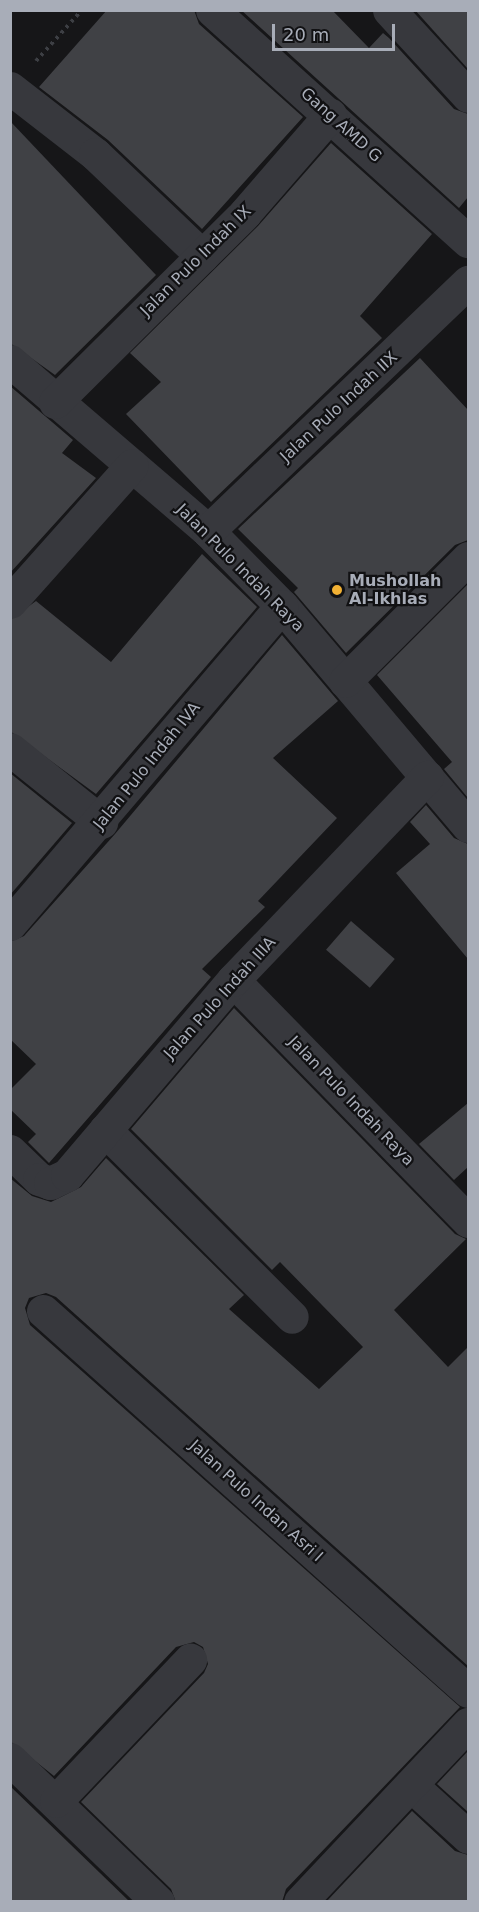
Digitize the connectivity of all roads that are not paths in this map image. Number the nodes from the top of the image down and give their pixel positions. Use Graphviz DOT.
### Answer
graph roads {
  1 [pos="212,10"];
  2 [pos="389,10"];
  3 [pos="19,79"];
  4 [pos="468,96"];
  5 [pos="330,115"];
  6 [pos="468,241"];
  7 [pos="202,256"];
  8 [pos="468,282"];
  9 [pos="10,361"];
  10 [pos="55,402"];
  11 [pos="132,465"];
  12 [pos="208,531"];
  13 [pos="468,558"];
  14 [pos="10,602"];
  15 [pos="282,606"];
  16 [pos="345,681"];
  17 [pos="10,749"];
  18 [pos="427,777"];
  19 [pos="101,822"];
  20 [pos="468,826"];
  21 [pos="10,924"];
  22 [pos="233,980"];
  23 [pos="105,1130"];
  24 [pos="10,1151"];
  25 [pos="468,1221"];
  26 [pos="43,1311"];
  27 [pos="292,1317"];
  28 [pos="190,1660"];
  29 [pos="468,1691"];
  30 [pos="468,1724"];
  31 [pos="10,1759"];
  32 [pos="411,1785"];
  33 [pos="56,1801"];
  34 [pos="468,1837"];
  35 [pos="158,1902"];
  36 [pos="300,1902"];
  1 -- 5 [label="street, Gang AMD G"];
  2 -- 4 [label="street"];
  3 -- 7 [label="street"];
  5 -- 6 [label="street, Gang AMD G"];
  5 -- 7 [label="street, Jalan Pulo Indah IX"];
  7 -- 10 [label="street, Jalan Pulo Indah IX"];
  8 -- 12 [label="street, Jalan Pulo Indah IIX"];
  9 -- 10 [label="street, Jalan Pulo Indah Raya"];
  10 -- 11 [label="street, Jalan Pulo Indah Raya"];
  11 -- 12 [label="street, Jalan Pulo Indah Raya"];
  11 -- 14 [label="street"];
  12 -- 15 [label="street, Jalan Pulo Indah Raya"];
  13 -- 16 [label="street"];
  15 -- 16 [label="street, Jalan Pulo Indah Raya"];
  15 -- 19 [label="street, Jalan Pulo Indah IVA"];
  16 -- 18 [label="street, Jalan Pulo Indah Raya"];
  17 -- 19 [label="street"];
  18 -- 20 [label="street, Jalan Pulo Indah Raya"];
  18 -- 22 [label="street, Jalan Pulo Indah IIIA"];
  19 -- 21 [label="street, Jalan Pulo Indah IVA"];
  22 -- 23 [label="street, Jalan Pulo Indah IIIA"];
  22 -- 25 [label="street, Jalan Pulo Indah Raya"];
  23 -- 24 [label="street, Jalan Pulo Indah IIIA"];
  23 -- 27 [label="street"];
  26 -- 29 [label="street, Jalan Pulo Indan Asri I"];
  28 -- 33 [label="street"];
  30 -- 32 [label="street"];
  31 -- 33 [label="street"];
  32 -- 34 [label="street"];
  32 -- 36 [label="street"];
  33 -- 35 [label="street"];
}
